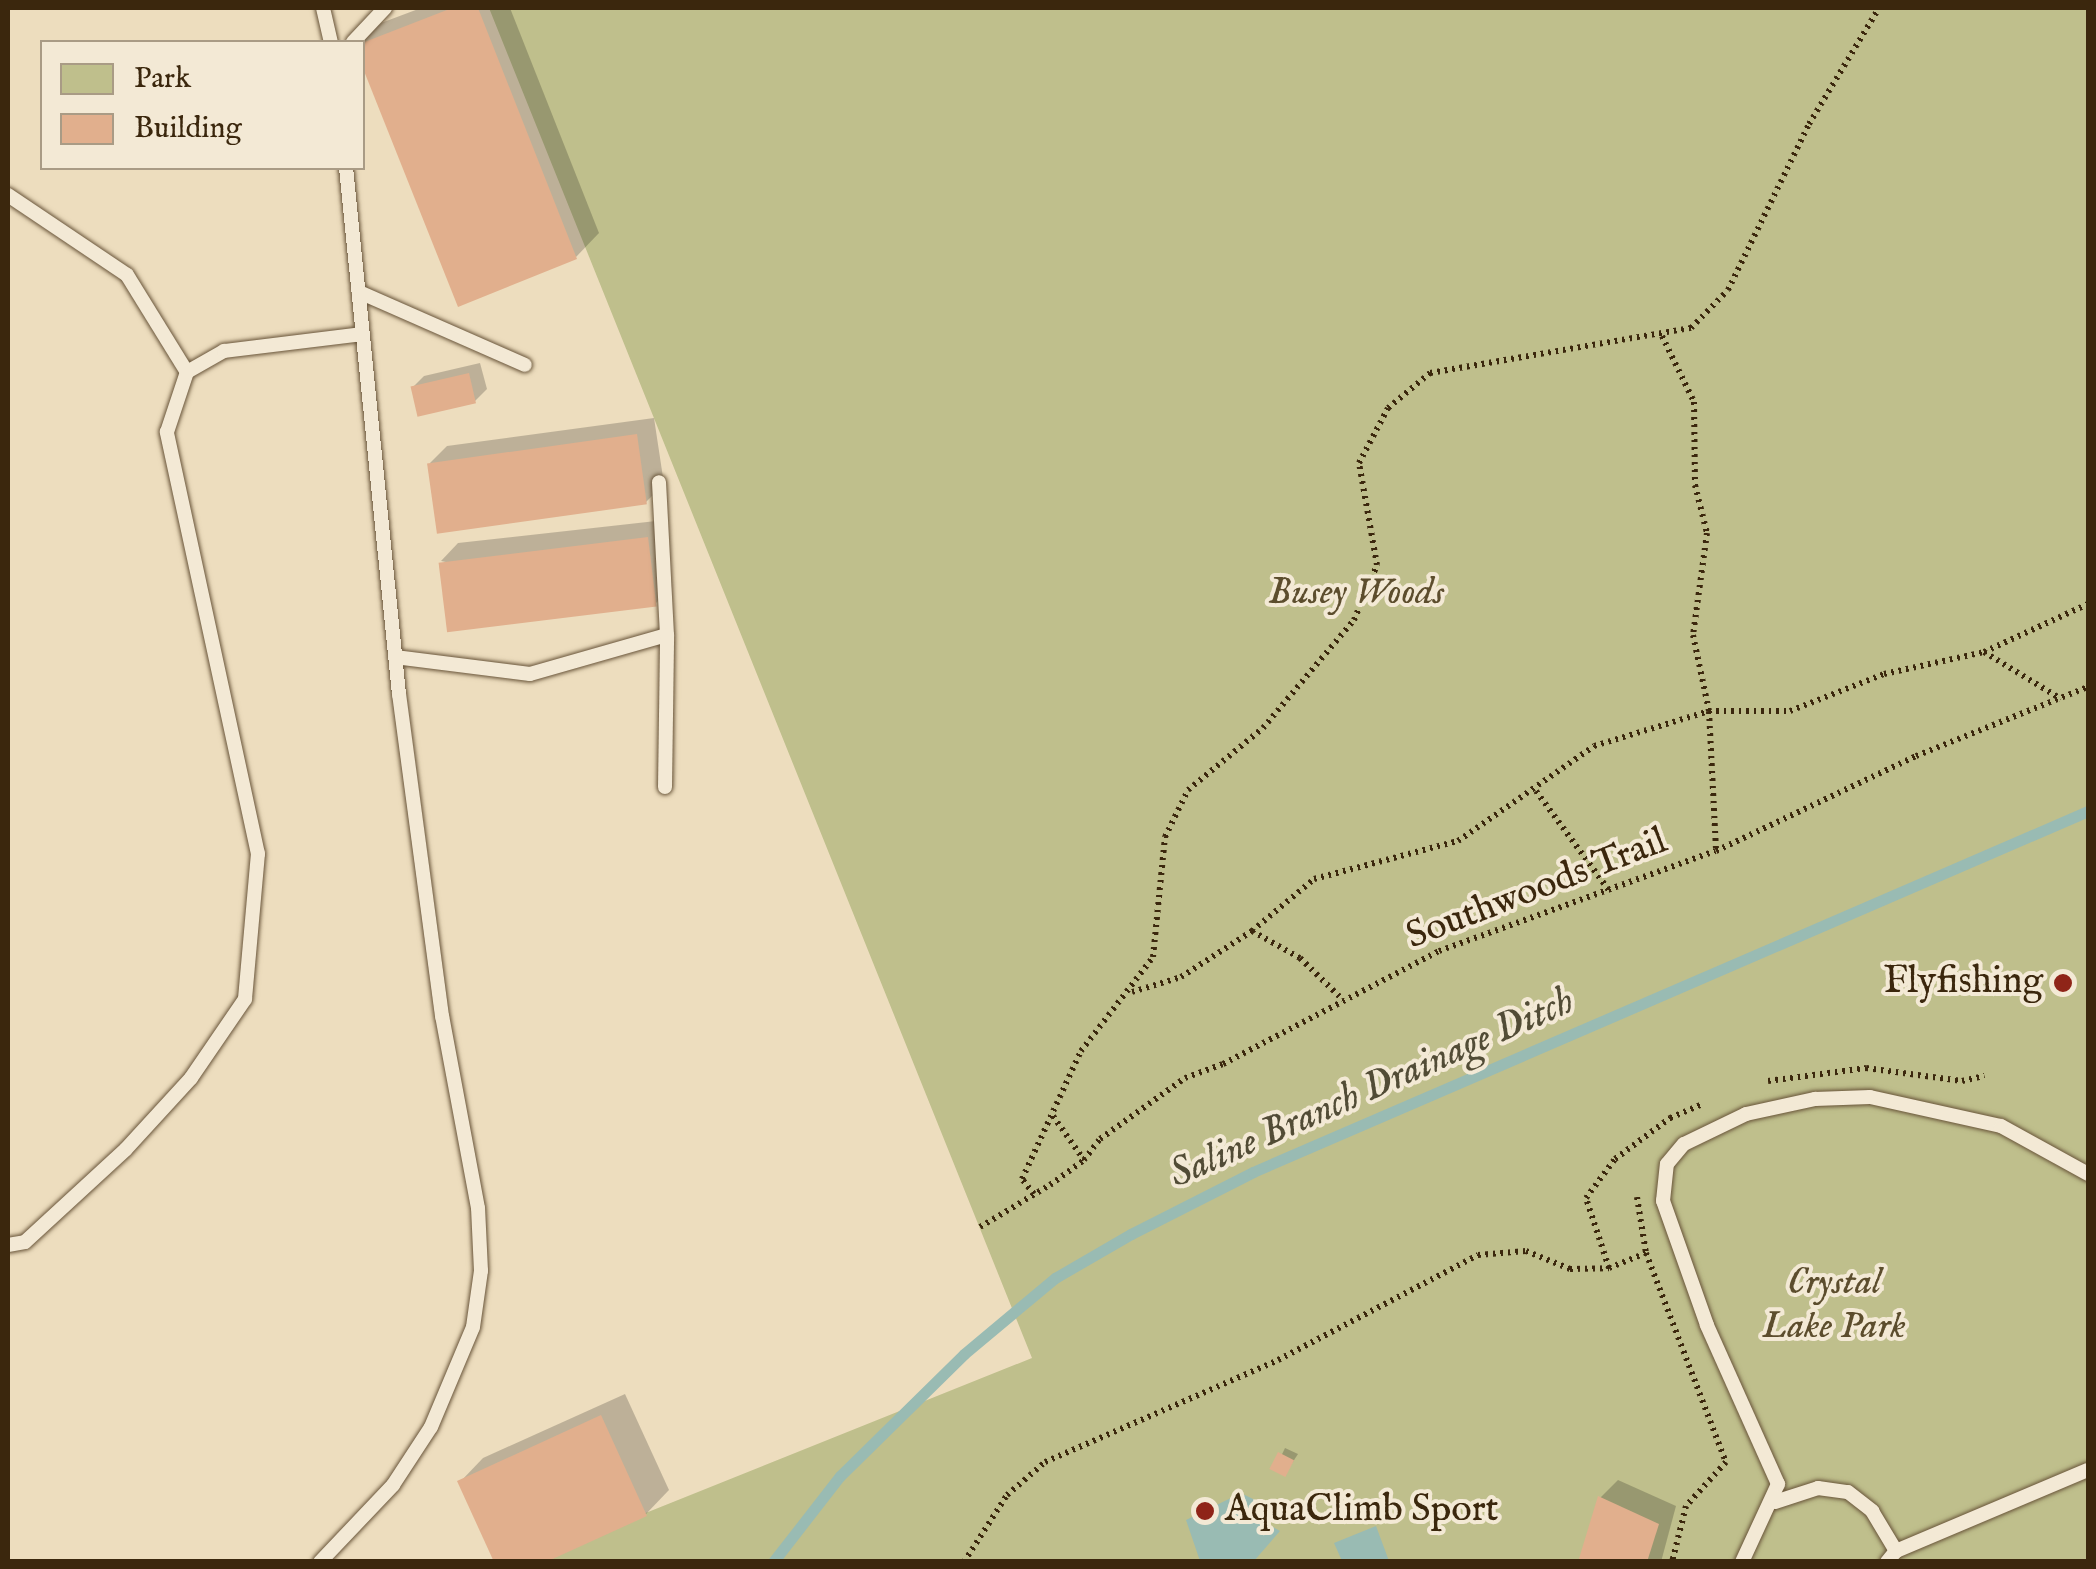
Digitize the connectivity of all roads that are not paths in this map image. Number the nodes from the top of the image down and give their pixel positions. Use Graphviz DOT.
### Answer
graph roads {
  1 [pos="323,8"];
  2 [pos="385,8"];
  3 [pos="331,40"];
  4 [pos="355,40"];
  5 [pos="346,170"];
  6 [pos="8,195"];
  7 [pos="359,292"];
  8 [pos="362,334"];
  9 [pos="525,365"];
  10 [pos="187,372"];
  11 [pos="659,482"];
  12 [pos="667,635"];
  13 [pos="395,657"];
  14 [pos="665,787"];
  15 [pos="2088,1174"];
  16 [pos="8,1245"];
  17 [pos="2088,1470"];
  18 [pos="1774,1502"];
  19 [pos="1891,1556"];
  20 [pos="320,1562"];
  21 [pos="1742,1562"];
  1 -- 3 [label="lane"];
  2 -- 4 [label="lane"];
  5 -- 7 [label="lane"];
  6 -- 10 [label="lane"];
  7 -- 8 [label="lane"];
  7 -- 9 [label="lane"];
  8 -- 10 [label="lane"];
  8 -- 13 [label="lane"];
  10 -- 16 [label="lane"];
  11 -- 12 [label="lane"];
  12 -- 13 [label="lane"];
  12 -- 14 [label="lane"];
  13 -- 20 [label="lane"];
  15 -- 18 [label="lane"];
  17 -- 19 [label="lane"];
  18 -- 19 [label="lane"];
  18 -- 21 [label="lane"];
}
